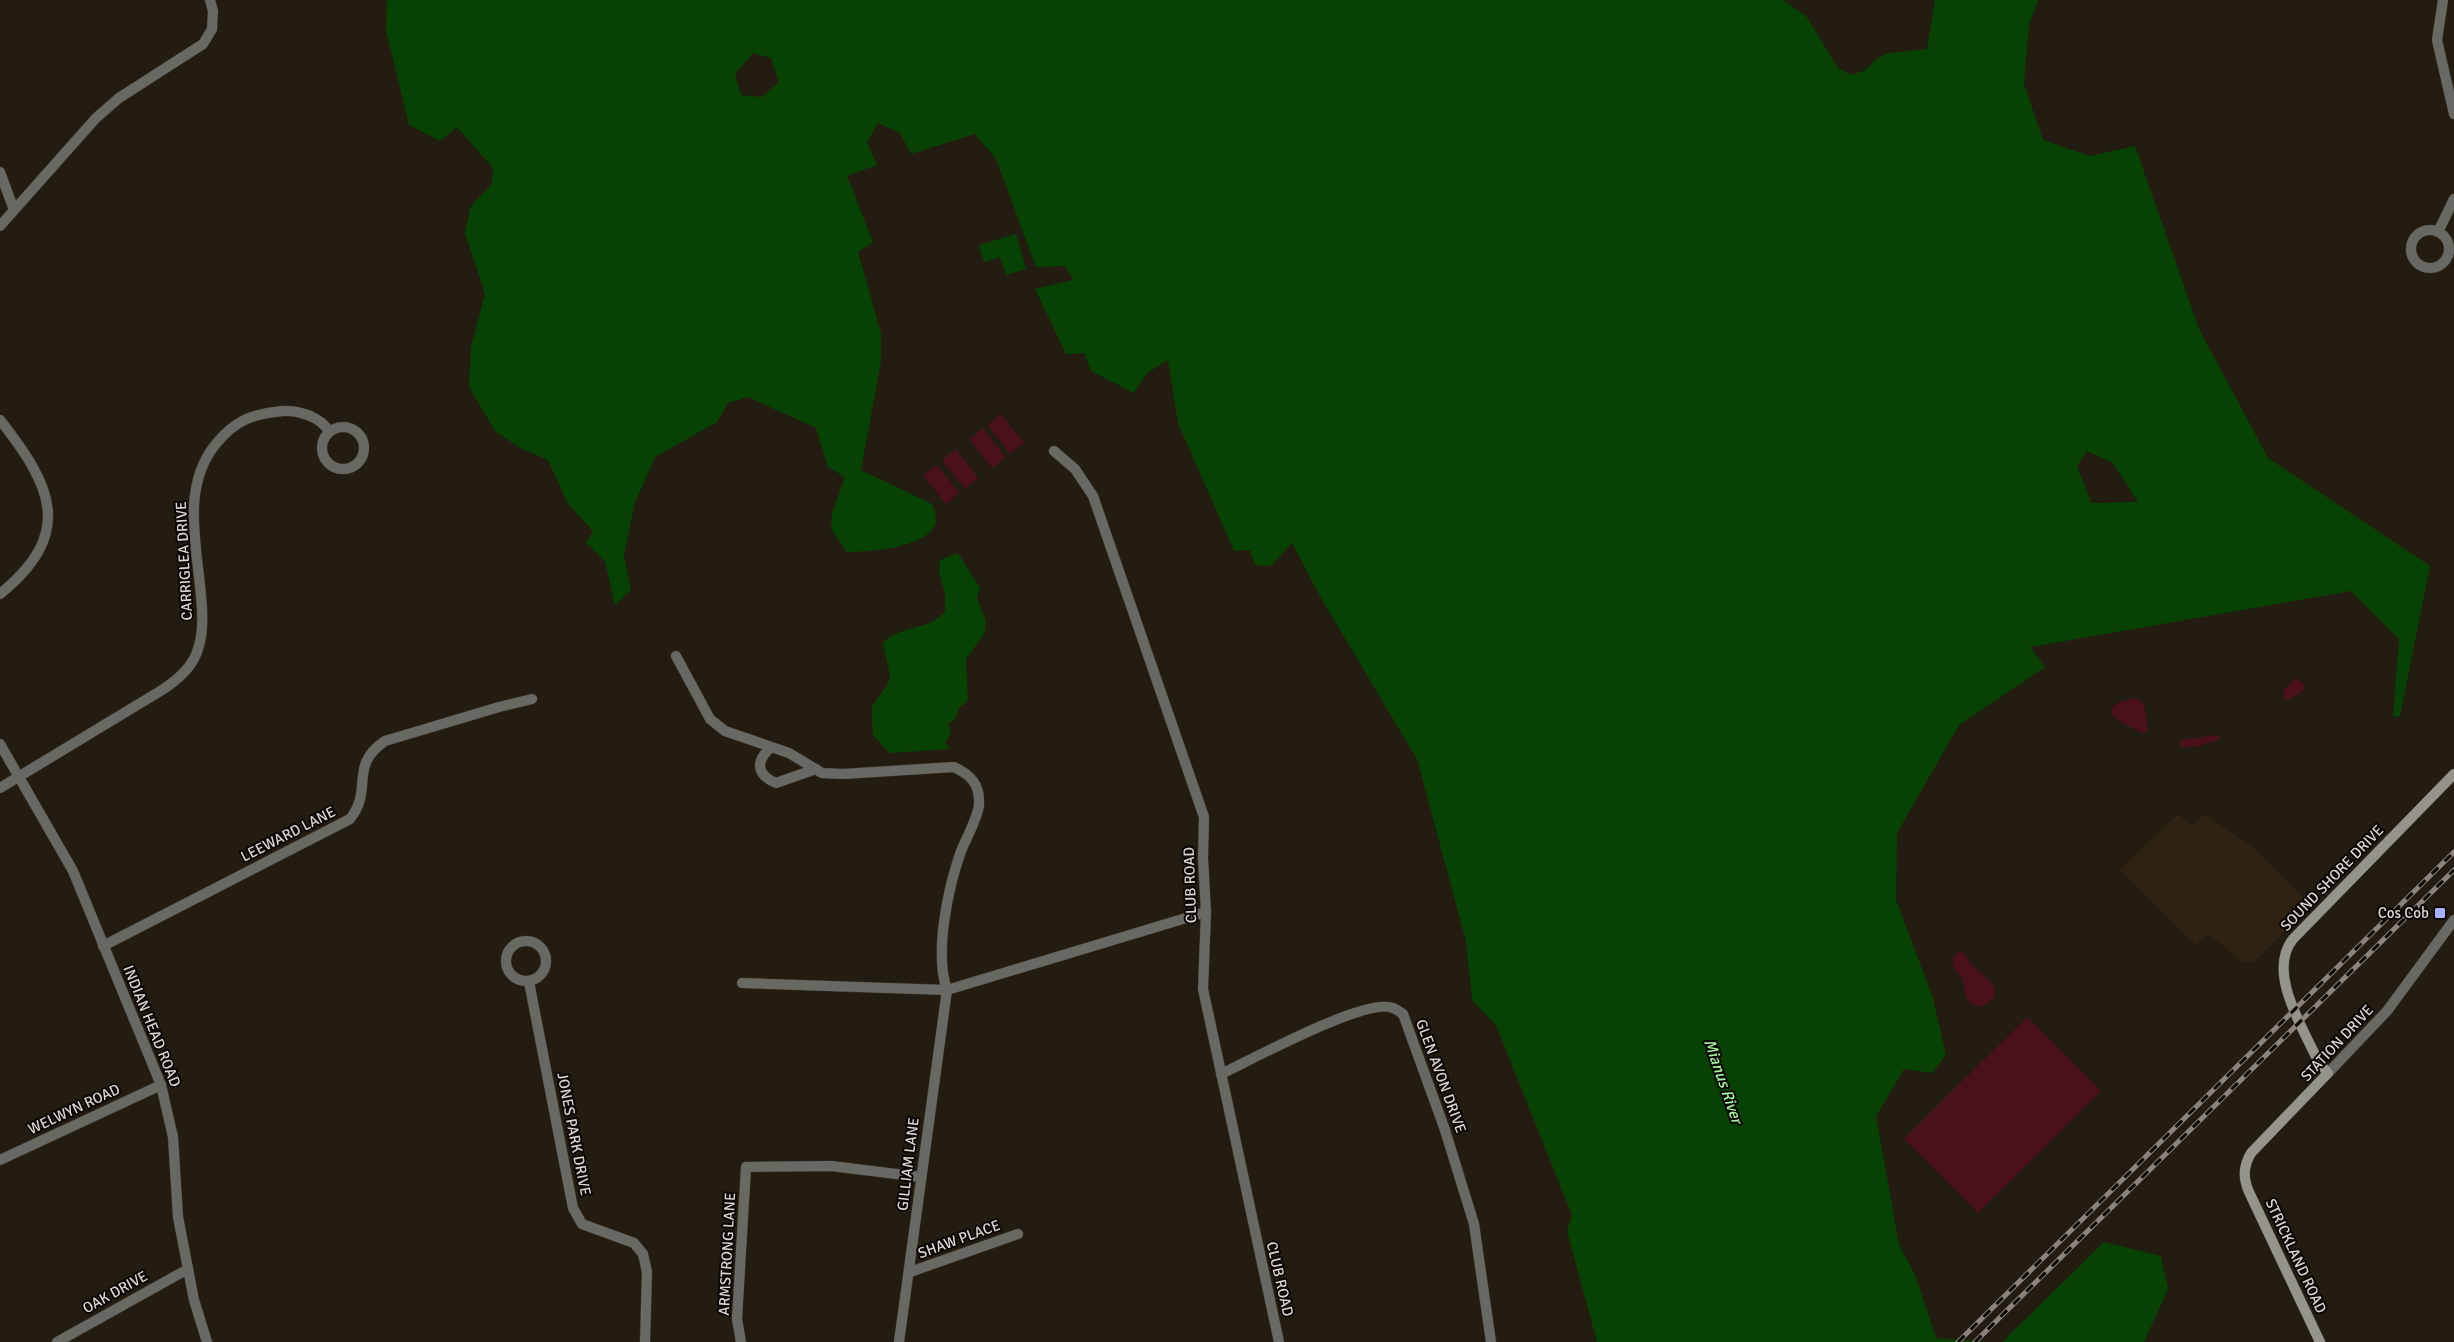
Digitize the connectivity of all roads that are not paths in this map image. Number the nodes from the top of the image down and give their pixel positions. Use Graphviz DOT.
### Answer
graph roads {
  1 [pos="210,0"];
  2 [pos="2443,0"];
  3 [pos="2454,114"];
  4 [pos="0,172"];
  5 [pos="2454,199"];
  6 [pos="14,210"];
  7 [pos="0,226"];
  8 [pos="2438,232"];
  9 [pos="0,420"];
  10 [pos="329,432"];
  11 [pos="1054,451"];
  12 [pos="2,588"];
  13 [pos="676,656"];
  14 [pos="532,699"];
  15 [pos="0,744"];
  16 [pos="770,748"];
  17 [pos="816,769"];
  18 [pos="2454,774"];
  19 [pos="20,777"];
  20 [pos="0,788"];
  21 [pos="1206,912"];
  22 [pos="2454,920"];
  23 [pos="103,946"];
  24 [pos="529,982"];
  25 [pos="742,983"];
  26 [pos="946,990"];
  27 [pos="2328,1073"];
  28 [pos="1221,1074"];
  29 [pos="161,1085"];
  30 [pos="0,1160"];
  31 [pos="921,1177"];
  32 [pos="2245,1183"];
  33 [pos="1018,1234"];
  34 [pos="188,1269"];
  35 [pos="910,1272"];
  36 [pos="58,1342"];
  37 [pos="207,1342"];
  38 [pos="645,1342"];
  39 [pos="741,1342"];
  40 [pos="899,1342"];
  41 [pos="1279,1342"];
  42 [pos="1491,1342"];
  43 [pos="2320,1342"];
  1 -- 6 [label="street"];
  2 -- 3 [label="street"];
  4 -- 6 [label="street"];
  5 -- 8 [label="street"];
  6 -- 7 [label="street"];
  9 -- 12 [label="street"];
  10 -- 10 [label="street"];
  10 -- 19 [label="street, CARRIGLEA DRIVE"];
  11 -- 21 [label="street, CLUB ROAD"];
  13 -- 16 [label="street"];
  14 -- 23 [label="street, LEEWARD LANE"];
  15 -- 19 [label="street, INDIAN HEAD ROAD"];
  16 -- 17 [label="street"];
  16 -- 17 [label="street"];
  17 -- 26 [label="street, GILLIAM LANE"];
  18 -- 27 [label="main road, SOUND SHORE DRIVE"];
  19 -- 20 [label="street, CARRIGLEA DRIVE"];
  19 -- 23 [label="street, INDIAN HEAD ROAD"];
  21 -- 26 [label="street"];
  21 -- 28 [label="street, CLUB ROAD"];
  22 -- 27 [label="street, STATION DRIVE"];
  23 -- 29 [label="street, INDIAN HEAD ROAD"];
  24 -- 24 [label="street"];
  24 -- 38 [label="street, JONES PARK DRIVE"];
  25 -- 26 [label="street"];
  26 -- 31 [label="street, GILLIAM LANE"];
  27 -- 32 [label="main road, STATION DRIVE"];
  28 -- 41 [label="street, CLUB ROAD"];
  28 -- 42 [label="street, GLEN AVON DRIVE"];
  29 -- 30 [label="street, WELWYN ROAD"];
  29 -- 34 [label="street, INDIAN HEAD ROAD"];
  31 -- 35 [label="street, GILLIAM LANE"];
  31 -- 39 [label="street, ARMSTRONG LANE"];
  32 -- 43 [label="main road, STRICKLAND ROAD"];
  33 -- 35 [label="street, SHAW PLACE"];
  34 -- 36 [label="street, OAK DRIVE"];
  34 -- 37 [label="street, INDIAN HEAD ROAD"];
  35 -- 40 [label="street, GILLIAM LANE"];
}
